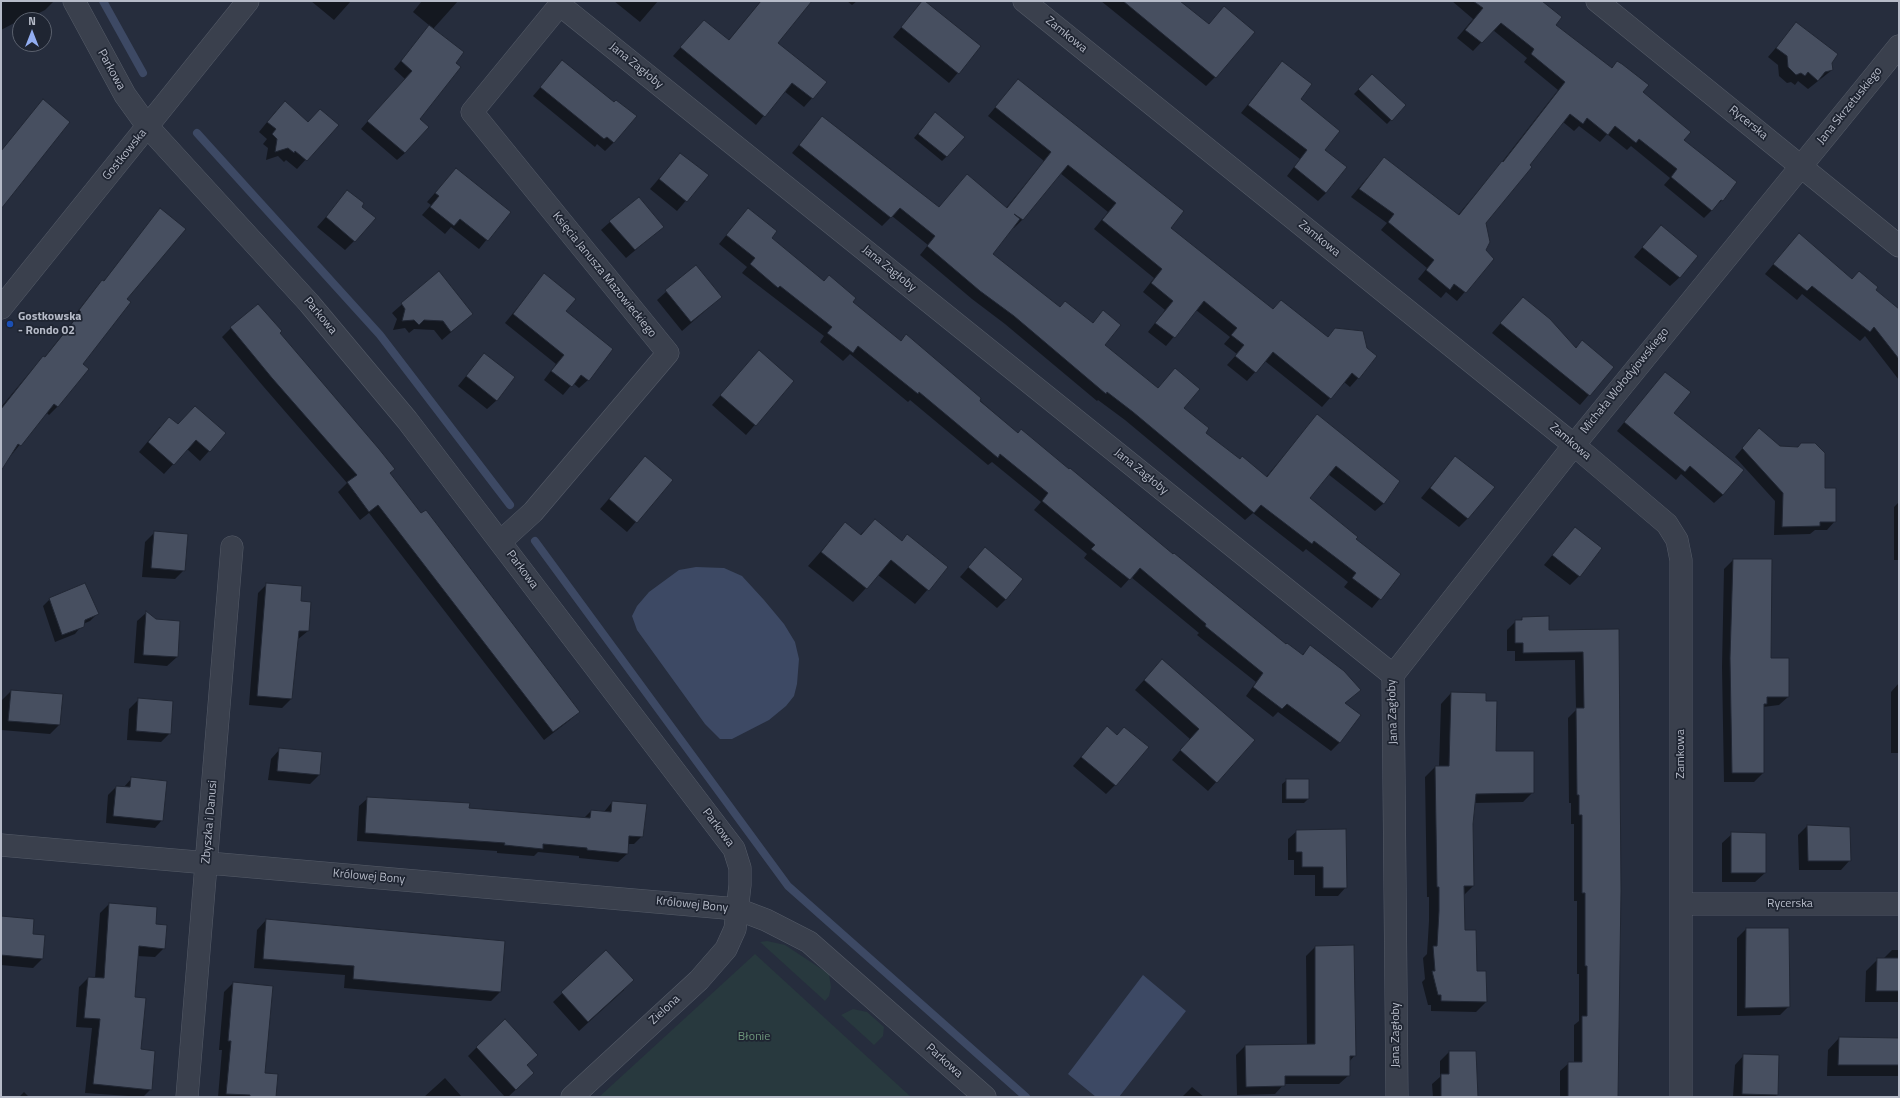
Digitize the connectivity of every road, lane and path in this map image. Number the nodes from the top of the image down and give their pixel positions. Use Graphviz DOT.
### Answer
graph roads {
  1 [pos="74,1"];
  2 [pos="248,1"];
  3 [pos="1024,1"];
  4 [pos="1597,1"];
  5 [pos="562,3"];
  6 [pos="1899,46"];
  7 [pos="148,127"];
  8 [pos="1801,166"];
  9 [pos="1899,246"];
  10 [pos="1,308"];
  11 [pos="1574,445"];
  12 [pos="500,542"];
  13 [pos="232,547"];
  14 [pos="1393,675"];
  15 [pos="1,845"];
  16 [pos="207,863"];
  17 [pos="1681,904"];
  18 [pos="1899,904"];
  19 [pos="737,909"];
  20 [pos="187,1097"];
  21 [pos="572,1097"];
  22 [pos="985,1097"];
  23 [pos="1397,1097"];
  24 [pos="1681,1097"];
  1 -- 7 [label="street, Parkowa"];
  2 -- 7 [label="street, Gostkowska"];
  3 -- 11 [label="street, Zamkowa"];
  4 -- 8 [label="street, Rycerska"];
  5 -- 12 [label="street, Księcia Janusza Mazowieckiego"];
  5 -- 14 [label="street, Jana Zagłoby"];
  6 -- 8 [label="street, Jana Skrzetuskiego"];
  7 -- 10 [label="street, Gostkowska"];
  7 -- 12 [label="street, Parkowa"];
  8 -- 9 [label="street, Rycerska"];
  8 -- 11 [label="street, Michała Wołodyjowskiego"];
  11 -- 14 [label="street, Michała Wołodyjowskiego"];
  11 -- 17 [label="street, Zamkowa"];
  12 -- 19 [label="street, Parkowa"];
  13 -- 16 [label="street, Zbyszka i Danusi"];
  14 -- 23 [label="street, Jana Zagłoby"];
  15 -- 16 [label="street, Królowej Bony"];
  16 -- 19 [label="street, Królowej Bony"];
  16 -- 20 [label="street, Zbyszka i Danusi"];
  17 -- 18 [label="street, Rycerska"];
  17 -- 24 [label="street, Zamkowa"];
  19 -- 21 [label="street, Zielona"];
  19 -- 22 [label="street, Parkowa"];
}
